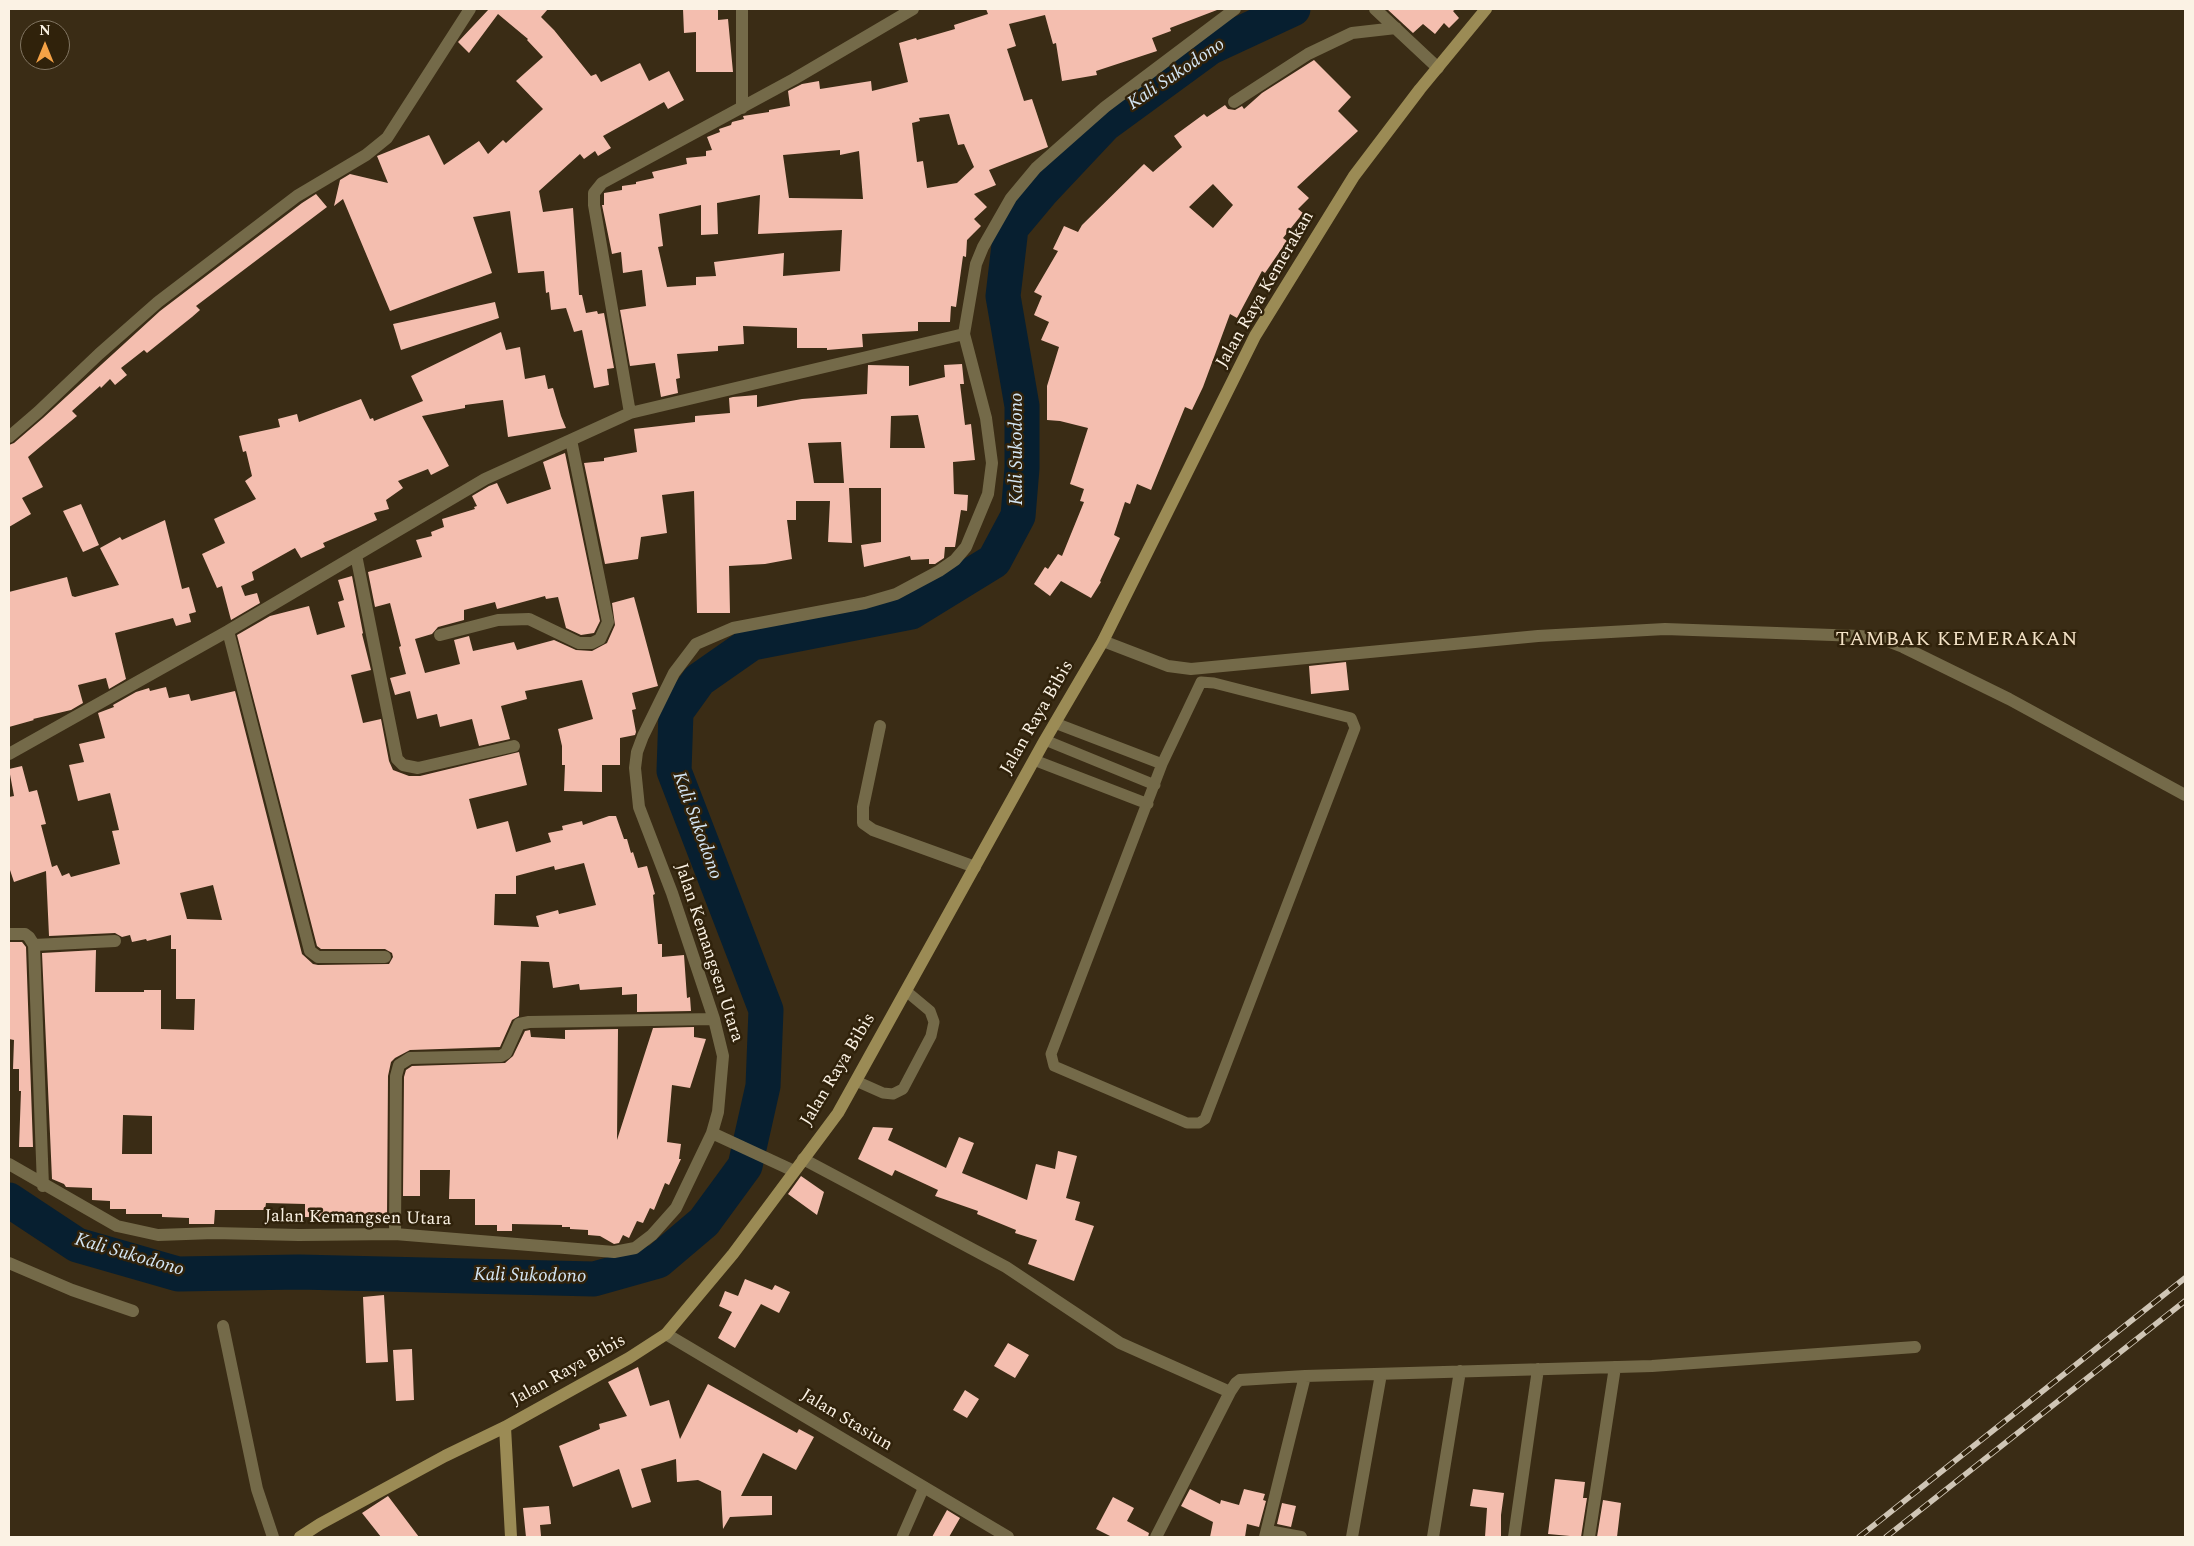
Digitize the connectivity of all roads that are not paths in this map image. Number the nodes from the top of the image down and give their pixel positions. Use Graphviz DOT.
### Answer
graph roads {
  1 [pos="470,9"];
  2 [pos="742,9"];
  3 [pos="913,9"];
  4 [pos="1235,9"];
  5 [pos="1375,9"];
  6 [pos="1486,9"];
  7 [pos="1396,28"];
  8 [pos="1438,68"];
  9 [pos="1234,102"];
  10 [pos="742,108"];
  11 [pos="964,334"];
  12 [pos="630,414"];
  13 [pos="9,437"];
  14 [pos="571,440"];
  15 [pos="356,555"];
  16 [pos="228,631"];
  17 [pos="440,635"];
  18 [pos="1103,641"];
  19 [pos="1055,723"];
  20 [pos="880,726"];
  21 [pos="1045,740"];
  22 [pos="514,746"];
  23 [pos="9,754"];
  24 [pos="1034,760"];
  25 [pos="1162,764"];
  26 [pos="1155,784"];
  27 [pos="2185,795"];
  28 [pos="1148,804"];
  29 [pos="974,867"];
  30 [pos="9,934"];
  31 [pos="115,941"];
  32 [pos="34,945"];
  33 [pos="385,957"];
  34 [pos="906,991"];
  35 [pos="714,1019"];
  36 [pos="856,1080"];
  37 [pos="717,1135"];
  38 [pos="803,1160"];
  39 [pos="9,1164"];
  40 [pos="794,1171"];
  41 [pos="43,1186"];
  42 [pos="395,1234"];
  43 [pos="9,1263"];
  44 [pos="133,1311"];
  45 [pos="223,1326"];
  46 [pos="666,1334"];
  47 [pos="1916,1347"];
  48 [pos="1615,1367"];
  49 [pos="1538,1369"];
  50 [pos="1460,1371"];
  51 [pos="1381,1374"];
  52 [pos="1305,1376"];
  53 [pos="1230,1392"];
  54 [pos="505,1427"];
  55 [pos="924,1487"];
  56 [pos="1267,1534"];
  57 [pos="273,1537"];
  58 [pos="303,1537"];
  59 [pos="511,1537"];
  60 [pos="902,1537"];
  61 [pos="1008,1537"];
  62 [pos="1156,1537"];
  63 [pos="1301,1537"];
  64 [pos="1352,1537"];
  65 [pos="1432,1537"];
  66 [pos="1514,1537"];
  67 [pos="1590,1537"];
  1 -- 13 [label="street"];
  2 -- 10 [label="street"];
  3 -- 10 [label="street"];
  4 -- 11 [label="street"];
  5 -- 7 [label="street"];
  6 -- 8 [label="main road, Jalan Raya Kemerakan"];
  7 -- 8 [label="street"];
  7 -- 9 [label="street"];
  8 -- 18 [label="main road, Jalan Raya Kemerakan"];
  10 -- 12 [label="street"];
  11 -- 12 [label="street"];
  11 -- 35 [label="street, Jalan Kemangsen Utara"];
  12 -- 14 [label="street"];
  14 -- 15 [label="street"];
  14 -- 17 [label="street"];
  15 -- 16 [label="street"];
  15 -- 22 [label="street"];
  16 -- 23 [label="street"];
  16 -- 33 [label="street"];
  18 -- 19 [label="main road, Jalan Raya Bibis"];
  18 -- 27 [label="street"];
  19 -- 21 [label="main road, Jalan Raya Bibis"];
  19 -- 25 [label="lane"];
  20 -- 29 [label="street"];
  21 -- 24 [label="main road, Jalan Raya Bibis"];
  21 -- 26 [label="lane"];
  24 -- 28 [label="lane"];
  24 -- 29 [label="main road, Jalan Raya Bibis"];
  25 -- 26 [label="lane"];
  25 -- 28 [label="lane"];
  26 -- 28 [label="lane"];
  29 -- 34 [label="main road, Jalan Raya Bibis"];
  30 -- 32 [label="street"];
  31 -- 32 [label="street"];
  32 -- 41 [label="street"];
  34 -- 36 [label="main road, Jalan Raya Bibis"];
  34 -- 36 [label="lane"];
  35 -- 37 [label="street, Jalan Kemangsen Utara"];
  35 -- 42 [label="street"];
  36 -- 38 [label="main road, Jalan Raya Bibis"];
  37 -- 40 [label="street"];
  37 -- 42 [label="street, Jalan Kemangsen Utara"];
  38 -- 40 [label="main road, Jalan Raya Bibis"];
  38 -- 53 [label="street"];
  39 -- 41 [label="street, Jalan Kemangsen Utara"];
  40 -- 46 [label="main road, Jalan Raya Bibis"];
  41 -- 42 [label="street, Jalan Kemangsen Utara"];
  43 -- 44 [label="street"];
  45 -- 57 [label="street"];
  46 -- 54 [label="main road, Jalan Raya Bibis"];
  46 -- 55 [label="street, Jalan Stasiun"];
  47 -- 48 [label="street"];
  48 -- 49 [label="street"];
  48 -- 67 [label="street"];
  49 -- 50 [label="street"];
  49 -- 66 [label="street"];
  50 -- 51 [label="street"];
  50 -- 65 [label="street"];
  51 -- 52 [label="street"];
  51 -- 64 [label="street"];
  52 -- 53 [label="street"];
  52 -- 56 [label="street"];
  53 -- 62 [label="street"];
  54 -- 58 [label="main road, Jalan Raya Bibis"];
  54 -- 59 [label="main road"];
  55 -- 60 [label="lane"];
  55 -- 61 [label="street, Jalan Stasiun"];
  56 -- 63 [label="street"];
}
